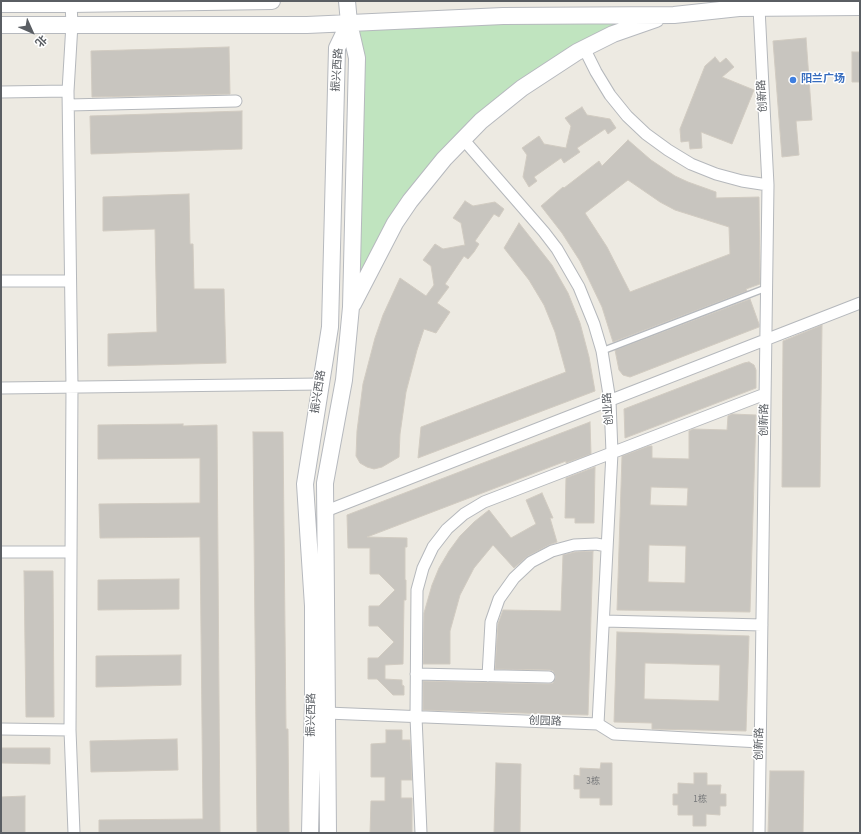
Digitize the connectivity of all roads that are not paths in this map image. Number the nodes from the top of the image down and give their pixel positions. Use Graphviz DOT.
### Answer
graph roads {
  1 [pos="272,1"];
  2 [pos="347,1"];
  3 [pos="1,4"];
  4 [pos="71,4"];
  5 [pos="860,7"];
  6 [pos="758,8"];
  7 [pos="674,15"];
  8 [pos="349,23"];
  9 [pos="72,24"];
  10 [pos="1,25"];
  11 [pos="584,48"];
  12 [pos="68,90"];
  13 [pos="1,92"];
  14 [pos="236,101"];
  15 [pos="69,105"];
  16 [pos="463,140"];
  17 [pos="768,185"];
  18 [pos="1,280"];
  19 [pos="70,281"];
  20 [pos="767,288"];
  21 [pos="860,303"];
  22 [pos="351,307"];
  23 [pos="766,340"];
  24 [pos="602,351"];
  25 [pos="321,384"];
  26 [pos="1,388"];
  27 [pos="72,388"];
  28 [pos="766,394"];
  29 [pos="610,400"];
  30 [pos="612,453"];
  31 [pos="326,511"];
  32 [pos="607,546"];
  33 [pos="1,552"];
  34 [pos="71,552"];
  35 [pos="604,621"];
  36 [pos="762,625"];
  37 [pos="416,674"];
  38 [pos="488,676"];
  39 [pos="550,677"];
  40 [pos="327,713"];
  41 [pos="416,717"];
  42 [pos="598,724"];
  43 [pos="1,729"];
  44 [pos="70,730"];
  45 [pos="760,742"];
  46 [pos="74,833"];
  47 [pos="310,833"];
  48 [pos="328,833"];
  49 [pos="422,833"];
  50 [pos="759,833"];
  1 -- 4 [label="main road"];
  2 -- 8 [label="main road"];
  3 -- 4 [label="main road"];
  4 -- 9 [label="street"];
  5 -- 6 [label="main road"];
  6 -- 7 [label="main road"];
  6 -- 17 [label="street, 创新路"];
  7 -- 8 [label="main road"];
  7 -- 11 [label="main road"];
  8 -- 9 [label="main road"];
  8 -- 22 [label="main road, 振兴西路"];
  8 -- 25 [label="main road, 振兴西路"];
  9 -- 10 [label="main road"];
  9 -- 12 [label="street"];
  11 -- 16 [label="main road"];
  11 -- 17 [label="street"];
  12 -- 13 [label="street"];
  12 -- 15 [label="street"];
  14 -- 15 [label="street"];
  15 -- 19 [label="street"];
  16 -- 22 [label="main road"];
  16 -- 24 [label="street, 创业路"];
  17 -- 20 [label="street, 创新路"];
  18 -- 19 [label="street"];
  19 -- 27 [label="street"];
  20 -- 23 [label="street, 创新路"];
  20 -- 24 [label="lane"];
  21 -- 23 [label="street"];
  22 -- 31 [label="main road, 振兴西路"];
  23 -- 28 [label="street, 创新路"];
  23 -- 29 [label="street"];
  24 -- 29 [label="street, 创业路"];
  25 -- 27 [label="street"];
  25 -- 47 [label="main road, 振兴西路"];
  26 -- 27 [label="street"];
  27 -- 34 [label="street"];
  28 -- 30 [label="street"];
  28 -- 36 [label="street, 创新路"];
  29 -- 30 [label="street, 创业路"];
  29 -- 31 [label="street"];
  30 -- 32 [label="street, 创业路"];
  30 -- 37 [label="street"];
  31 -- 40 [label="main road, 振兴西路"];
  32 -- 35 [label="street, 创业路"];
  32 -- 38 [label="street"];
  33 -- 34 [label="street"];
  34 -- 44 [label="street"];
  35 -- 36 [label="street"];
  35 -- 42 [label="street, 创业路"];
  36 -- 45 [label="street, 创新路"];
  37 -- 38 [label="street"];
  37 -- 41 [label="street"];
  38 -- 39 [label="street"];
  40 -- 41 [label="street, 创园路"];
  40 -- 48 [label="main road, 振兴西路"];
  41 -- 42 [label="street, 创园路"];
  41 -- 49 [label="street"];
  42 -- 45 [label="street, 创园路"];
  43 -- 44 [label="street"];
  44 -- 46 [label="street"];
  45 -- 50 [label="street, 创新路"];
}
